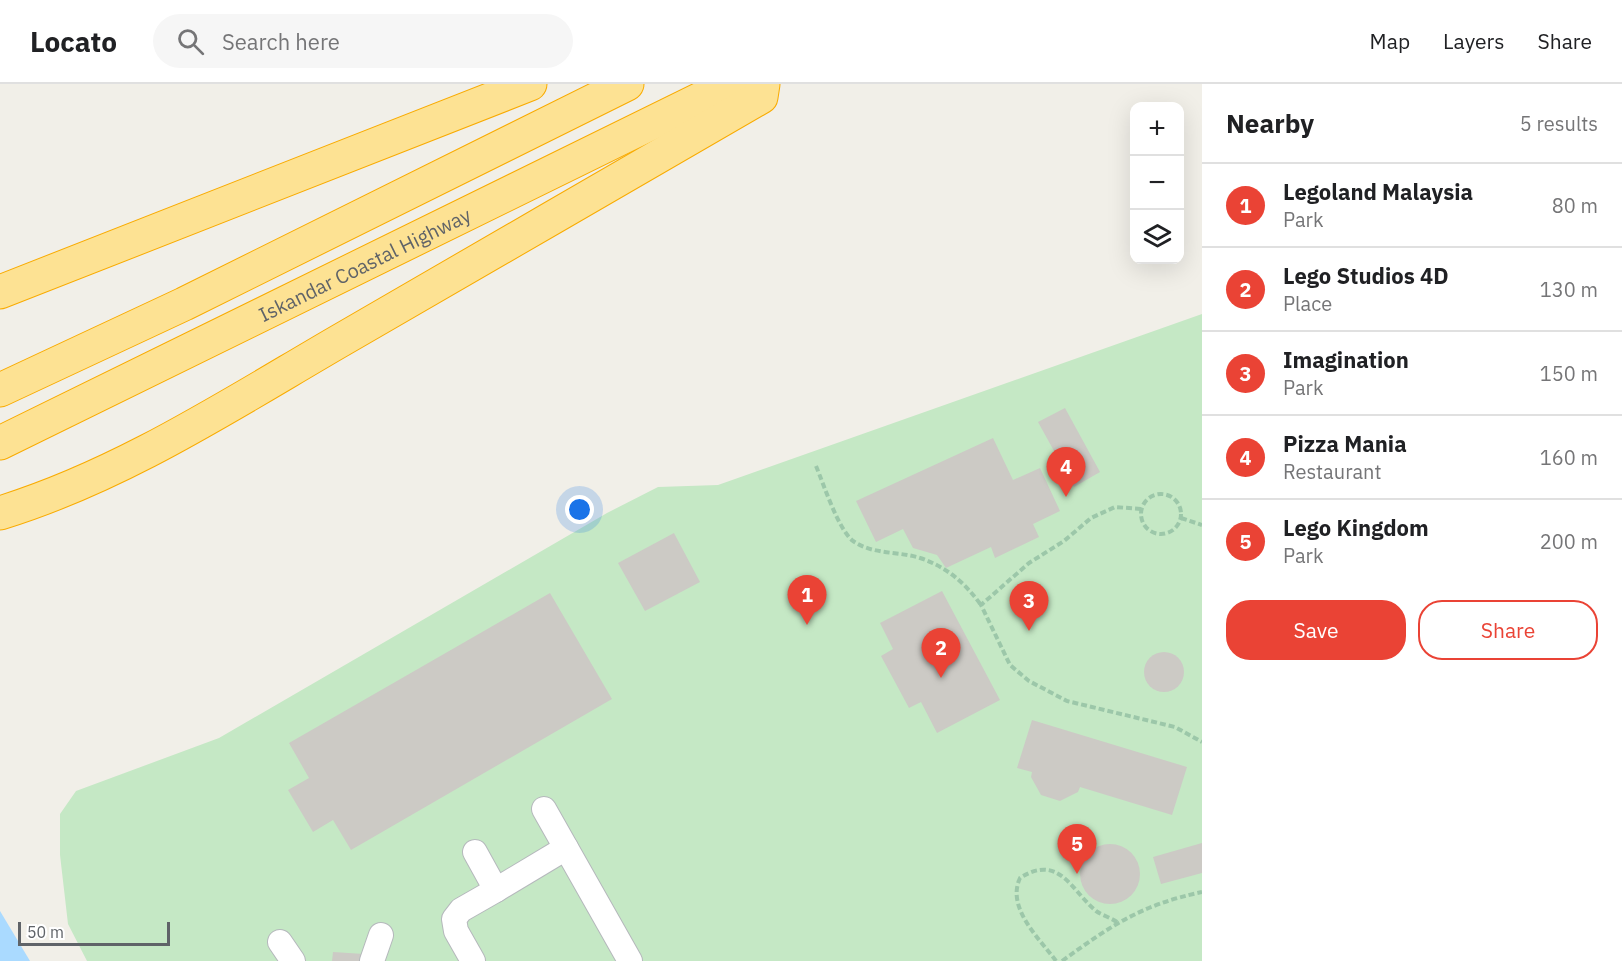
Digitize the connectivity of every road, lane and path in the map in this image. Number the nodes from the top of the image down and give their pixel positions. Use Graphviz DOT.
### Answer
graph roads {
  1 [pos="531,84"];
  2 [pos="627,84"];
  3 [pos="731,84"];
  4 [pos="763,84"];
  5 [pos="0,292"];
  6 [pos="0,390"];
  7 [pos="0,443"];
  8 [pos="816,466"];
  9 [pos="1141,509"];
  10 [pos="0,513"];
  11 [pos="1181,518"];
  12 [pos="1202,525"];
  13 [pos="981,605"];
  14 [pos="1202,742"];
  15 [pos="544,809"];
  16 [pos="566,848"];
  17 [pos="475,852"];
  18 [pos="496,890"];
  19 [pos="1202,892"];
  20 [pos="1117,922"];
  21 [pos="381,935"];
  22 [pos="372,961"];
  23 [pos="473,961"];
  24 [pos="630,961"];
  25 [pos="1056,961"];
  26 [pos="1062,961"];
  1 -- 5 [label="highway"];
  2 -- 6 [label="highway"];
  3 -- 7 [label="highway, Iskandar Coastal Highway"];
  4 -- 10 [label="highway"];
  8 -- 13 [label="path"];
  9 -- 11 [label="path"];
  9 -- 11 [label="path"];
  9 -- 13 [label="path"];
  11 -- 12 [label="path"];
  13 -- 14 [label="path"];
  15 -- 16 [label="street"];
  16 -- 18 [label="street"];
  16 -- 24 [label="street"];
  17 -- 18 [label="street"];
  18 -- 23 [label="street"];
  19 -- 20 [label="path"];
  20 -- 25 [label="path"];
  20 -- 26 [label="path"];
  21 -- 22 [label="street"];
}
